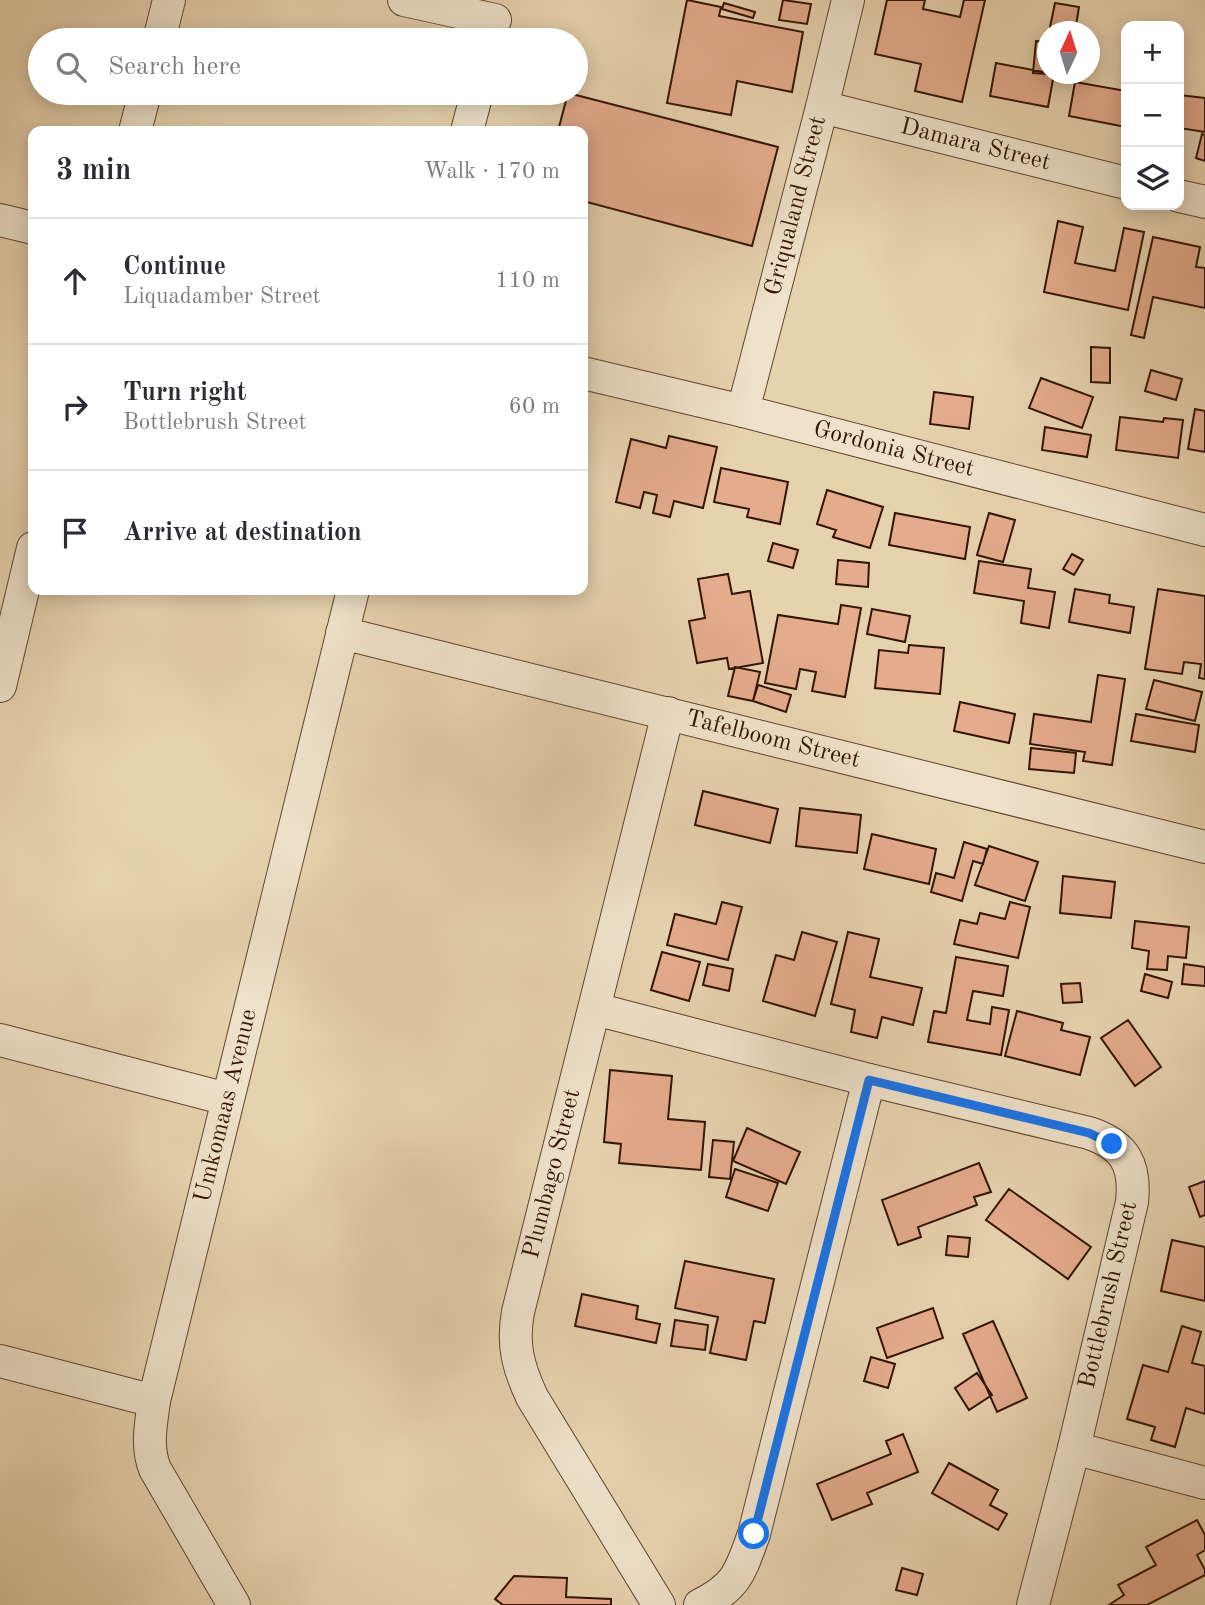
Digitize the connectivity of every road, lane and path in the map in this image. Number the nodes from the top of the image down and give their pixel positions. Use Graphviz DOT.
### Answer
graph roads {
  1 [pos="169,0"];
  2 [pos="404,0"];
  3 [pos="848,0"];
  4 [pos="495,20"];
  5 [pos="162,28"];
  6 [pos="142,105"];
  7 [pos="474,105"];
  8 [pos="822,107"];
  9 [pos="136,126"];
  10 [pos="468,126"];
  11 [pos="1121,182"];
  12 [pos="1184,196"];
  13 [pos="1205,202"];
  14 [pos="0,220"];
  15 [pos="28,227"];
  16 [pos="588,374"];
  17 [pos="743,411"];
  18 [pos="1205,530"];
  19 [pos="28,569"];
  20 [pos="352,595"];
  21 [pos="342,633"];
  22 [pos="0,686"];
  23 [pos="668,713"];
  24 [pos="1205,847"];
  25 [pos="595,1009"];
  26 [pos="0,1040"];
  27 [pos="869,1080"];
  28 [pos="227,1099"];
  29 [pos="0,1361"];
  30 [pos="154,1401"];
  31 [pos="1074,1448"];
  32 [pos="1205,1483"];
  33 [pos="234,1605"];
  34 [pos="659,1605"];
  35 [pos="700,1605"];
  36 [pos="1033,1605"];
  1 -- 5 [label="street"];
  2 -- 4 [label="street"];
  3 -- 8 [label="street, Griqualand Street"];
  6 -- 9 [label="street"];
  7 -- 10 [label="street"];
  8 -- 11 [label="street, Damara Street"];
  8 -- 17 [label="street, Griqualand Street"];
  12 -- 13 [label="street"];
  14 -- 15 [label="street"];
  16 -- 17 [label="street, Gordonia Street"];
  17 -- 18 [label="street, Gordonia Street"];
  19 -- 22 [label="street"];
  20 -- 21 [label="street, Umkomaas Avenue"];
  21 -- 23 [label="street, Tafelboom Street"];
  21 -- 28 [label="street, Umkomaas Avenue"];
  23 -- 24 [label="street, Tafelboom Street"];
  23 -- 25 [label="street, Plumbago Street"];
  25 -- 27 [label="street, Bottlebrush Street"];
  25 -- 34 [label="street, Plumbago Street"];
  26 -- 28 [label="street"];
  27 -- 31 [label="street, Bottlebrush Street"];
  27 -- 35 [label="street"];
  28 -- 30 [label="street, Umkomaas Avenue"];
  29 -- 30 [label="street"];
  30 -- 33 [label="street, Umkomaas Avenue"];
  31 -- 32 [label="street"];
  31 -- 36 [label="street, Bottlebrush Street"];
}
